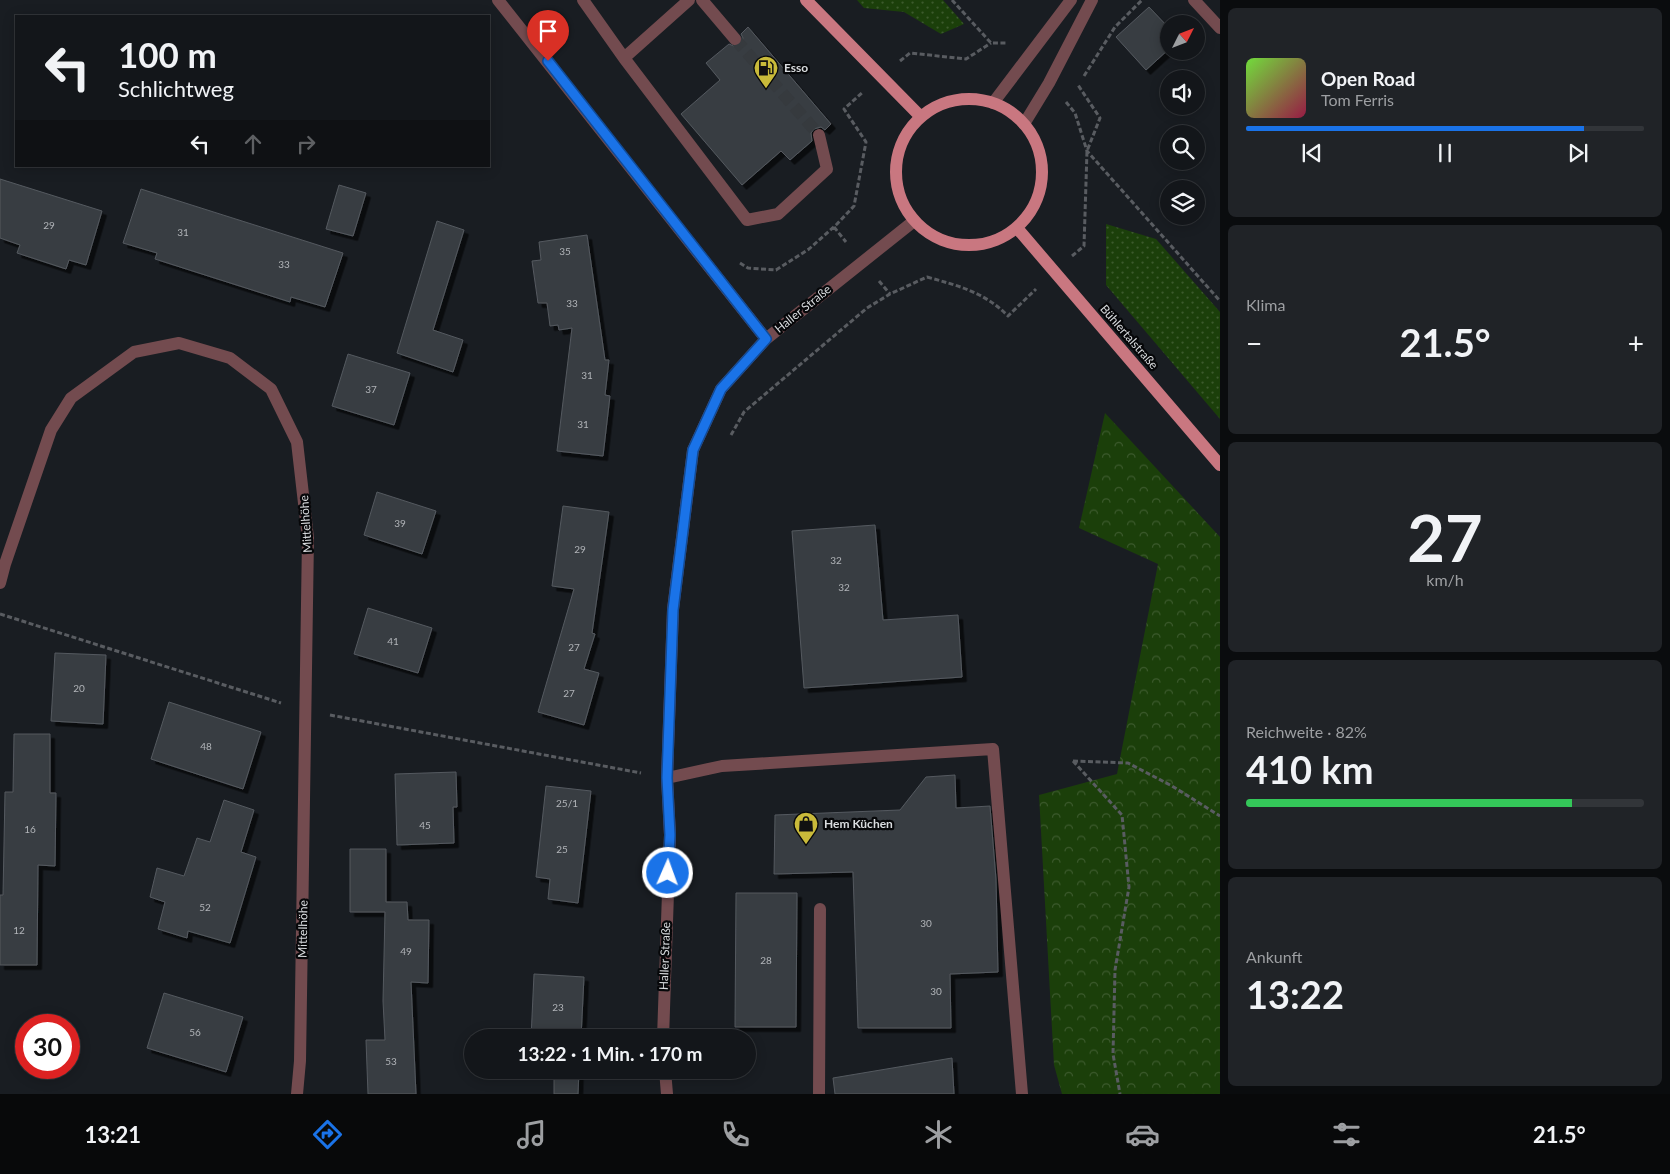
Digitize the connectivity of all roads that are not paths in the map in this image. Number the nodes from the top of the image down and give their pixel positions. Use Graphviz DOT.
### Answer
graph roads {
  1 [pos="498,0"];
  2 [pos="582,0"];
  3 [pos="689,0"];
  4 [pos="702,0"];
  5 [pos="806,0"];
  6 [pos="1071,0"];
  7 [pos="1092,0"];
  8 [pos="1194,0"];
  9 [pos="1220,28"];
  10 [pos="735,39"];
  11 [pos="624,58"];
  12 [pos="993,103"];
  13 [pos="921,117"];
  14 [pos="1024,124"];
  15 [pos="819,135"];
  16 [pos="914,221"];
  17 [pos="1017,228"];
  18 [pos="766,339"];
  19 [pos="1220,465"];
  20 [pos="0,583"];
  21 [pos="667,778"];
  22 [pos="820,909"];
  23 [pos="663,1029"];
  24 [pos="666,1079"];
  25 [pos="297,1094"];
  26 [pos="667,1094"];
  27 [pos="819,1094"];
  28 [pos="1022,1094"];
  1 -- 18 [label="street"];
  2 -- 11 [label="street"];
  3 -- 11 [label="street"];
  4 -- 10 [label="street"];
  5 -- 13 [label="main road"];
  6 -- 12 [label="street"];
  7 -- 14 [label="street"];
  8 -- 9 [label="street"];
  11 -- 15 [label="street"];
  12 -- 13 [label="main road"];
  12 -- 14 [label="main road"];
  13 -- 16 [label="main road"];
  14 -- 17 [label="main road"];
  16 -- 17 [label="main road"];
  16 -- 18 [label="street, Haller Straße"];
  17 -- 19 [label="main road, Bühlertalstraße"];
  18 -- 21 [label="street, Haller Straße"];
  20 -- 25 [label="street, Mittelhöhe"];
  21 -- 23 [label="street, Haller Straße"];
  21 -- 28 [label="street"];
  22 -- 27 [label="street"];
  24 -- 26 [label="street"];
}
